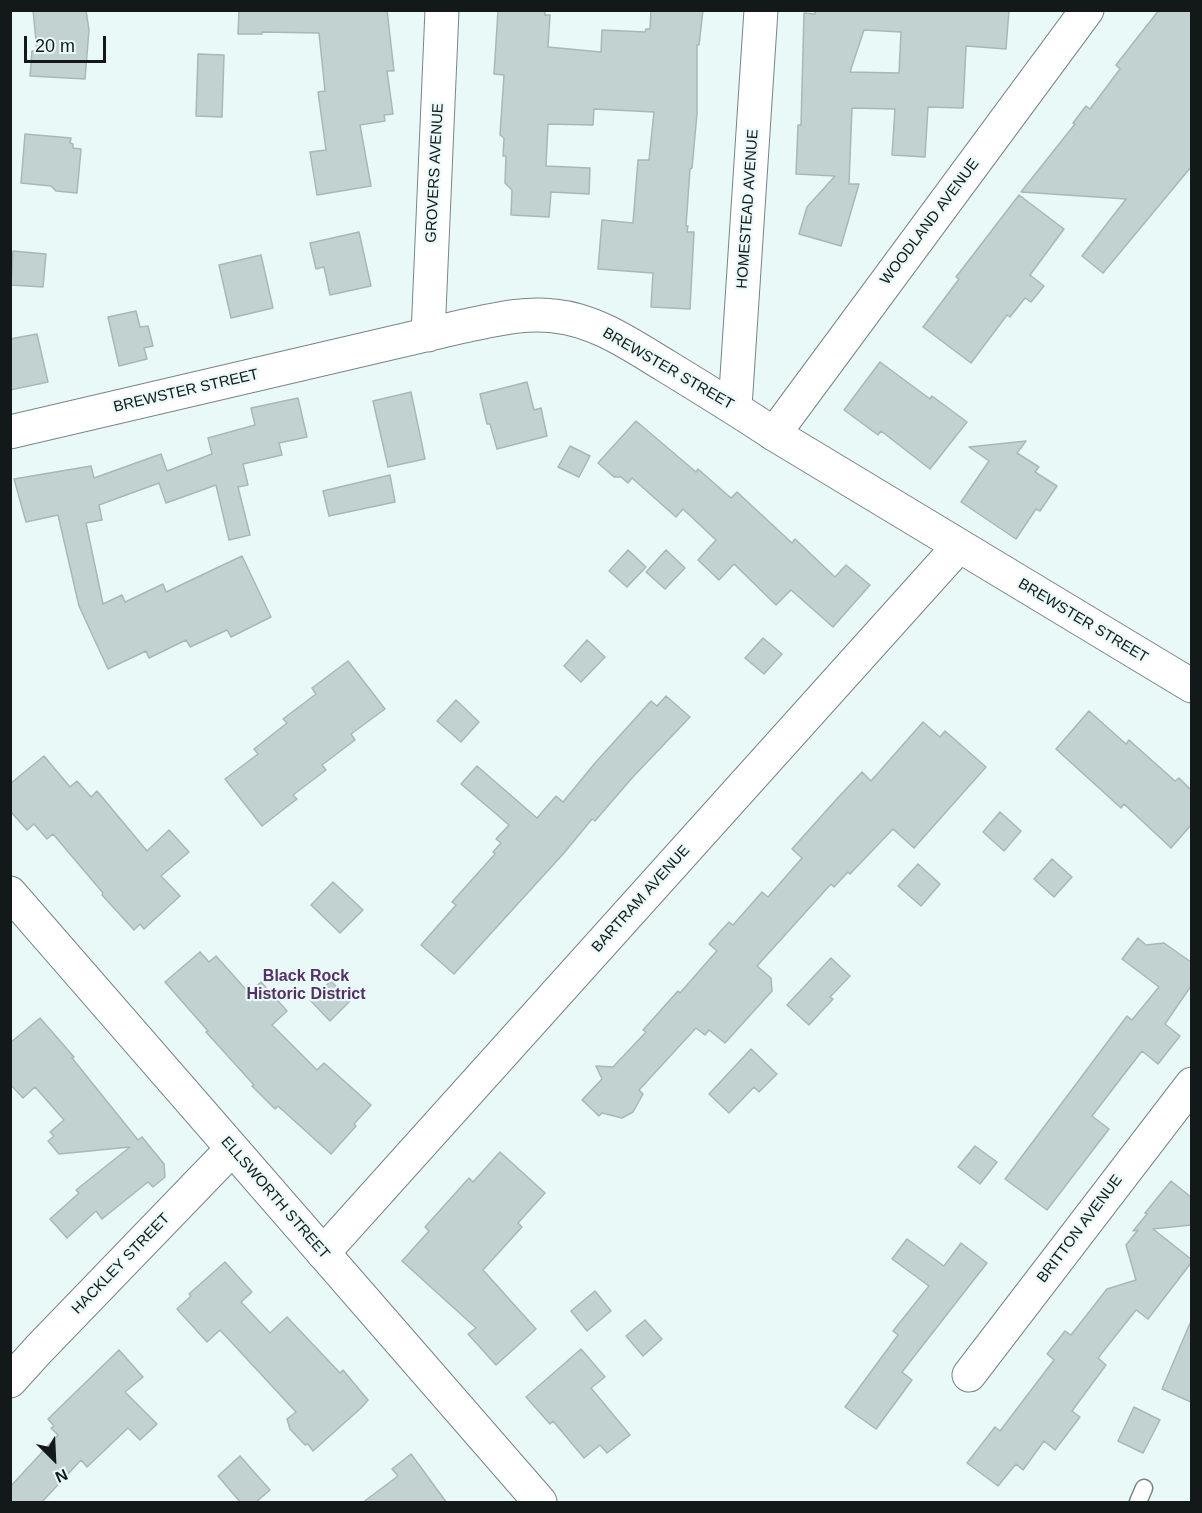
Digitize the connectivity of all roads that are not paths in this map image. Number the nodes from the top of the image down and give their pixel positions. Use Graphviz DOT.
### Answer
graph roads {
  1 [pos="442,10"];
  2 [pos="761,10"];
  3 [pos="1087,10"];
  4 [pos="428,335"];
  5 [pos="735,407"];
  6 [pos="10,432"];
  7 [pos="774,434"];
  8 [pos="959,546"];
  9 [pos="1191,686"];
  10 [pos="10,893"];
  11 [pos="1191,1084"];
  12 [pos="232,1149"];
  13 [pos="323,1253"];
  14 [pos="969,1375"];
  15 [pos="10,1381"];
  16 [pos="540,1503"];
  1 -- 4 [label="street, GROVERS AVENUE"];
  2 -- 5 [label="street, HOMESTEAD AVENUE"];
  3 -- 7 [label="street, WOODLAND AVENUE"];
  4 -- 5 [label="street, BREWSTER STREET"];
  4 -- 6 [label="street, BREWSTER STREET"];
  5 -- 7 [label="street, BREWSTER STREET"];
  7 -- 8 [label="street, BREWSTER STREET"];
  8 -- 9 [label="street, BREWSTER STREET"];
  8 -- 13 [label="street, BARTRAM AVENUE"];
  10 -- 12 [label="street, ELLSWORTH STREET"];
  11 -- 14 [label="street, BRITTON AVENUE"];
  12 -- 13 [label="street, ELLSWORTH STREET"];
  12 -- 15 [label="street, HACKLEY STREET"];
  13 -- 16 [label="street, ELLSWORTH STREET"];
}
